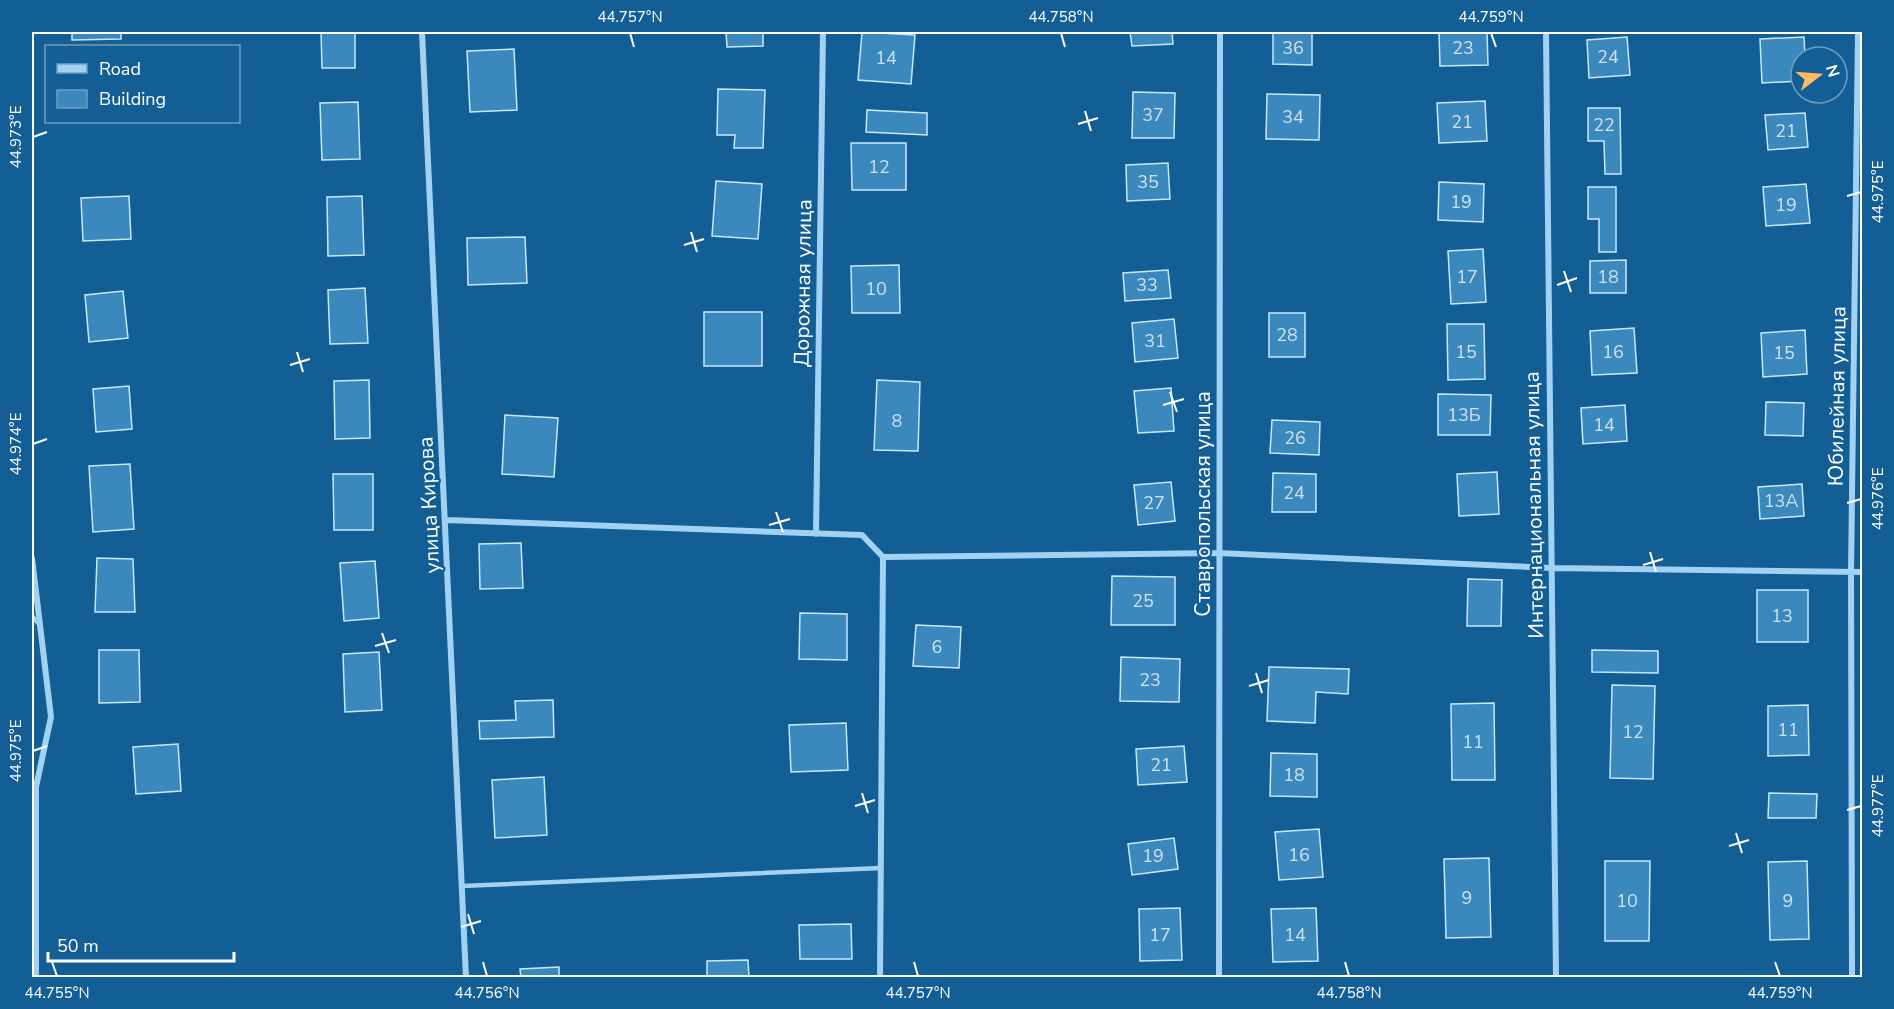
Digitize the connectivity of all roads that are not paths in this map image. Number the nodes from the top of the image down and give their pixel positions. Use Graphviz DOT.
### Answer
graph roads {
  1 [pos="422,32"];
  2 [pos="823,32"];
  3 [pos="1220,32"];
  4 [pos="1546,32"];
  5 [pos="1858,32"];
  6 [pos="446,520"];
  7 [pos="816,534"];
  8 [pos="1219,553"];
  9 [pos="883,557"];
  10 [pos="32,558"];
  11 [pos="1551,568"];
  12 [pos="1851,572"];
  13 [pos="1863,573"];
  14 [pos="32,616"];
  15 [pos="39,624"];
  16 [pos="881,867"];
  17 [pos="462,886"];
  18 [pos="36,978"];
  19 [pos="466,978"];
  20 [pos="880,978"];
  21 [pos="1219,978"];
  22 [pos="1556,978"];
  23 [pos="1852,978"];
  1 -- 6 [label="street, улица Кирова"];
  2 -- 7 [label="street, Дорожная улица"];
  3 -- 8 [label="street, Ставропольская улица"];
  4 -- 11 [label="street, Интернациональная улица"];
  5 -- 12 [label="street, Юбилейная улица"];
  6 -- 7 [label="street"];
  6 -- 17 [label="street, улица Кирова"];
  7 -- 9 [label="street"];
  8 -- 9 [label="street"];
  8 -- 11 [label="street"];
  8 -- 21 [label="street, Ставропольская улица"];
  9 -- 16 [label="street"];
  10 -- 15 [label="street"];
  11 -- 12 [label="street"];
  11 -- 22 [label="street, Интернациональная улица"];
  12 -- 13 [label="street"];
  12 -- 23 [label="street, Юбилейная улица"];
  14 -- 15 [label="lane"];
  15 -- 18 [label="street"];
  16 -- 17 [label="lane"];
  16 -- 20 [label="street"];
  17 -- 19 [label="street, улица Кирова"];
}
